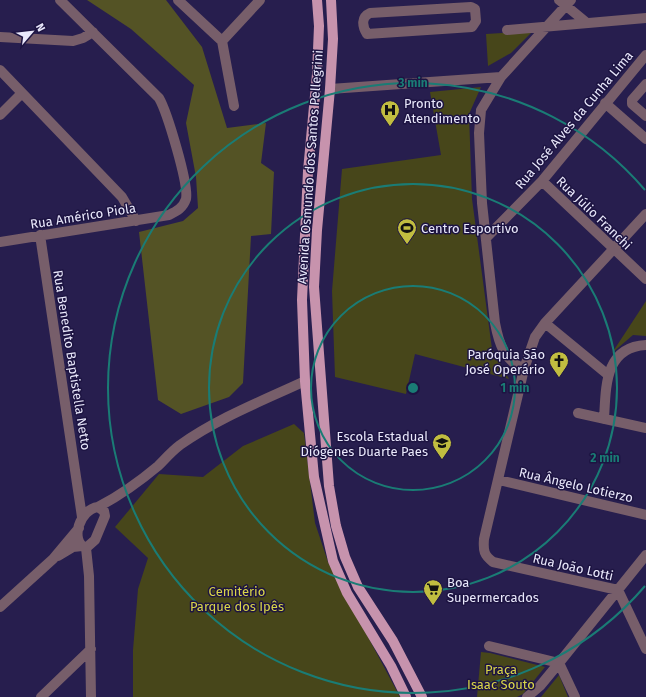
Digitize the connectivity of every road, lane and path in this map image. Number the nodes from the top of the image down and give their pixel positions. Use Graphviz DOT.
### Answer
graph roads {
  1 [pos="60,0"];
  2 [pos="178,0"];
  3 [pos="260,0"];
  4 [pos="317,0"];
  5 [pos="331,0"];
  6 [pos="565,2"];
  7 [pos="646,18"];
  8 [pos="587,23"];
  9 [pos="547,27"];
  10 [pos="507,30"];
  11 [pos="93,32"];
  12 [pos="367,34"];
  13 [pos="0,37"];
  14 [pos="222,41"];
  15 [pos="646,55"];
  16 [pos="0,70"];
  17 [pos="501,76"];
  18 [pos="646,84"];
  19 [pos="330,89"];
  20 [pos="22,93"];
  21 [pos="605,103"];
  22 [pos="234,106"];
  23 [pos="0,115"];
  24 [pos="646,116"];
  25 [pos="646,139"];
  26 [pos="308,170"];
  27 [pos="542,181"];
  28 [pos="321,196"];
  29 [pos="646,214"];
  30 [pos="136,221"];
  31 [pos="40,235"];
  32 [pos="487,237"];
  33 [pos="0,242"];
  34 [pos="614,250"];
  35 [pos="646,279"];
  36 [pos="545,323"];
  37 [pos="646,345"];
  38 [pos="524,369"];
  39 [pos="607,374"];
  40 [pos="305,382"];
  41 [pos="322,392"];
  42 [pos="578,414"];
  43 [pos="604,419"];
  44 [pos="646,428"];
  45 [pos="499,480"];
  46 [pos="79,489"];
  47 [pos="122,494"];
  48 [pos="96,508"];
  49 [pos="646,515"];
  50 [pos="105,516"];
  51 [pos="82,517"];
  52 [pos="79,528"];
  53 [pos="84,547"];
  54 [pos="646,555"];
  55 [pos="53,559"];
  56 [pos="618,590"];
  57 [pos="0,607"];
  58 [pos="488,646"];
  59 [pos="91,649"];
  60 [pos="646,649"];
  61 [pos="559,663"];
  62 [pos="41,697"];
  63 [pos="91,697"];
  64 [pos="406,697"];
  65 [pos="422,697"];
  66 [pos="527,697"];
  67 [pos="575,697"];
  1 -- 11 [label="street"];
  2 -- 14 [label="street"];
  3 -- 14 [label="street"];
  4 -- 26 [label="main road, Avenida Osmundo dos Santos Pellegrini"];
  5 -- 19 [label="main road, Avenida Osmundo dos Santos Pellegrini"];
  6 -- 8 [label="street"];
  6 -- 9 [label="street"];
  7 -- 8 [label="street"];
  8 -- 9 [label="street"];
  9 -- 10 [label="street"];
  9 -- 17 [label="street"];
  11 -- 13 [label="street"];
  11 -- 30 [label="street, Rua Américo Piola"];
  12 -- 12 [label="street"];
  14 -- 22 [label="street"];
  15 -- 21 [label="street, Rua José Alves da Cunha Lima"];
  16 -- 20 [label="street"];
  17 -- 19 [label="street"];
  17 -- 32 [label="street"];
  18 -- 24 [label="street"];
  19 -- 28 [label="main road, Avenida Osmundo dos Santos Pellegrini"];
  20 -- 23 [label="street"];
  20 -- 30 [label="street"];
  21 -- 25 [label="street"];
  21 -- 27 [label="street, Rua José Alves da Cunha Lima"];
  26 -- 28 [label="main road"];
  26 -- 40 [label="main road, Avenida Osmundo dos Santos Pellegrini"];
  27 -- 32 [label="street, Rua José Alves da Cunha Lima"];
  27 -- 34 [label="street, Rua Júlio Franchi"];
  28 -- 41 [label="main road, Avenida Osmundo dos Santos Pellegrini"];
  29 -- 34 [label="street"];
  30 -- 31 [label="street, Rua Américo Piola"];
  31 -- 33 [label="street, Rua Américo Piola"];
  31 -- 46 [label="street, Rua Benedito Baptistella Netto"];
  32 -- 38 [label="street"];
  34 -- 35 [label="street, Rua Júlio Franchi"];
  34 -- 36 [label="street"];
  36 -- 38 [label="street"];
  36 -- 39 [label="street"];
  37 -- 39 [label="street"];
  38 -- 45 [label="street"];
  39 -- 43 [label="street"];
  40 -- 41 [label="main road"];
  40 -- 47 [label="street"];
  40 -- 64 [label="main road, Avenida Osmundo dos Santos Pellegrini"];
  41 -- 65 [label="main road, Avenida Osmundo dos Santos Pellegrini"];
  42 -- 43 [label="street"];
  43 -- 44 [label="street"];
  45 -- 49 [label="street, Rua Ângelo Lotierzo"];
  45 -- 56 [label="street, Rua João Lotti"];
  46 -- 48 [label="street, Rua Benedito Baptistella Netto"];
  46 -- 51 [label="street, Rua Benedito Baptistella Netto"];
  47 -- 48 [label="street"];
  47 -- 50 [label="street"];
  48 -- 50 [label="street, Rua Benedito Baptistella Netto"];
  48 -- 51 [label="street"];
  50 -- 53 [label="street"];
  51 -- 52 [label="street"];
  52 -- 53 [label="street"];
  52 -- 55 [label="street"];
  53 -- 55 [label="street"];
  53 -- 59 [label="street"];
  54 -- 56 [label="street"];
  55 -- 57 [label="street"];
  56 -- 60 [label="street, Rua João Lotti"];
  56 -- 61 [label="street"];
  58 -- 61 [label="street"];
  59 -- 62 [label="street"];
  59 -- 63 [label="street"];
  61 -- 66 [label="street"];
  61 -- 67 [label="street"];
}
